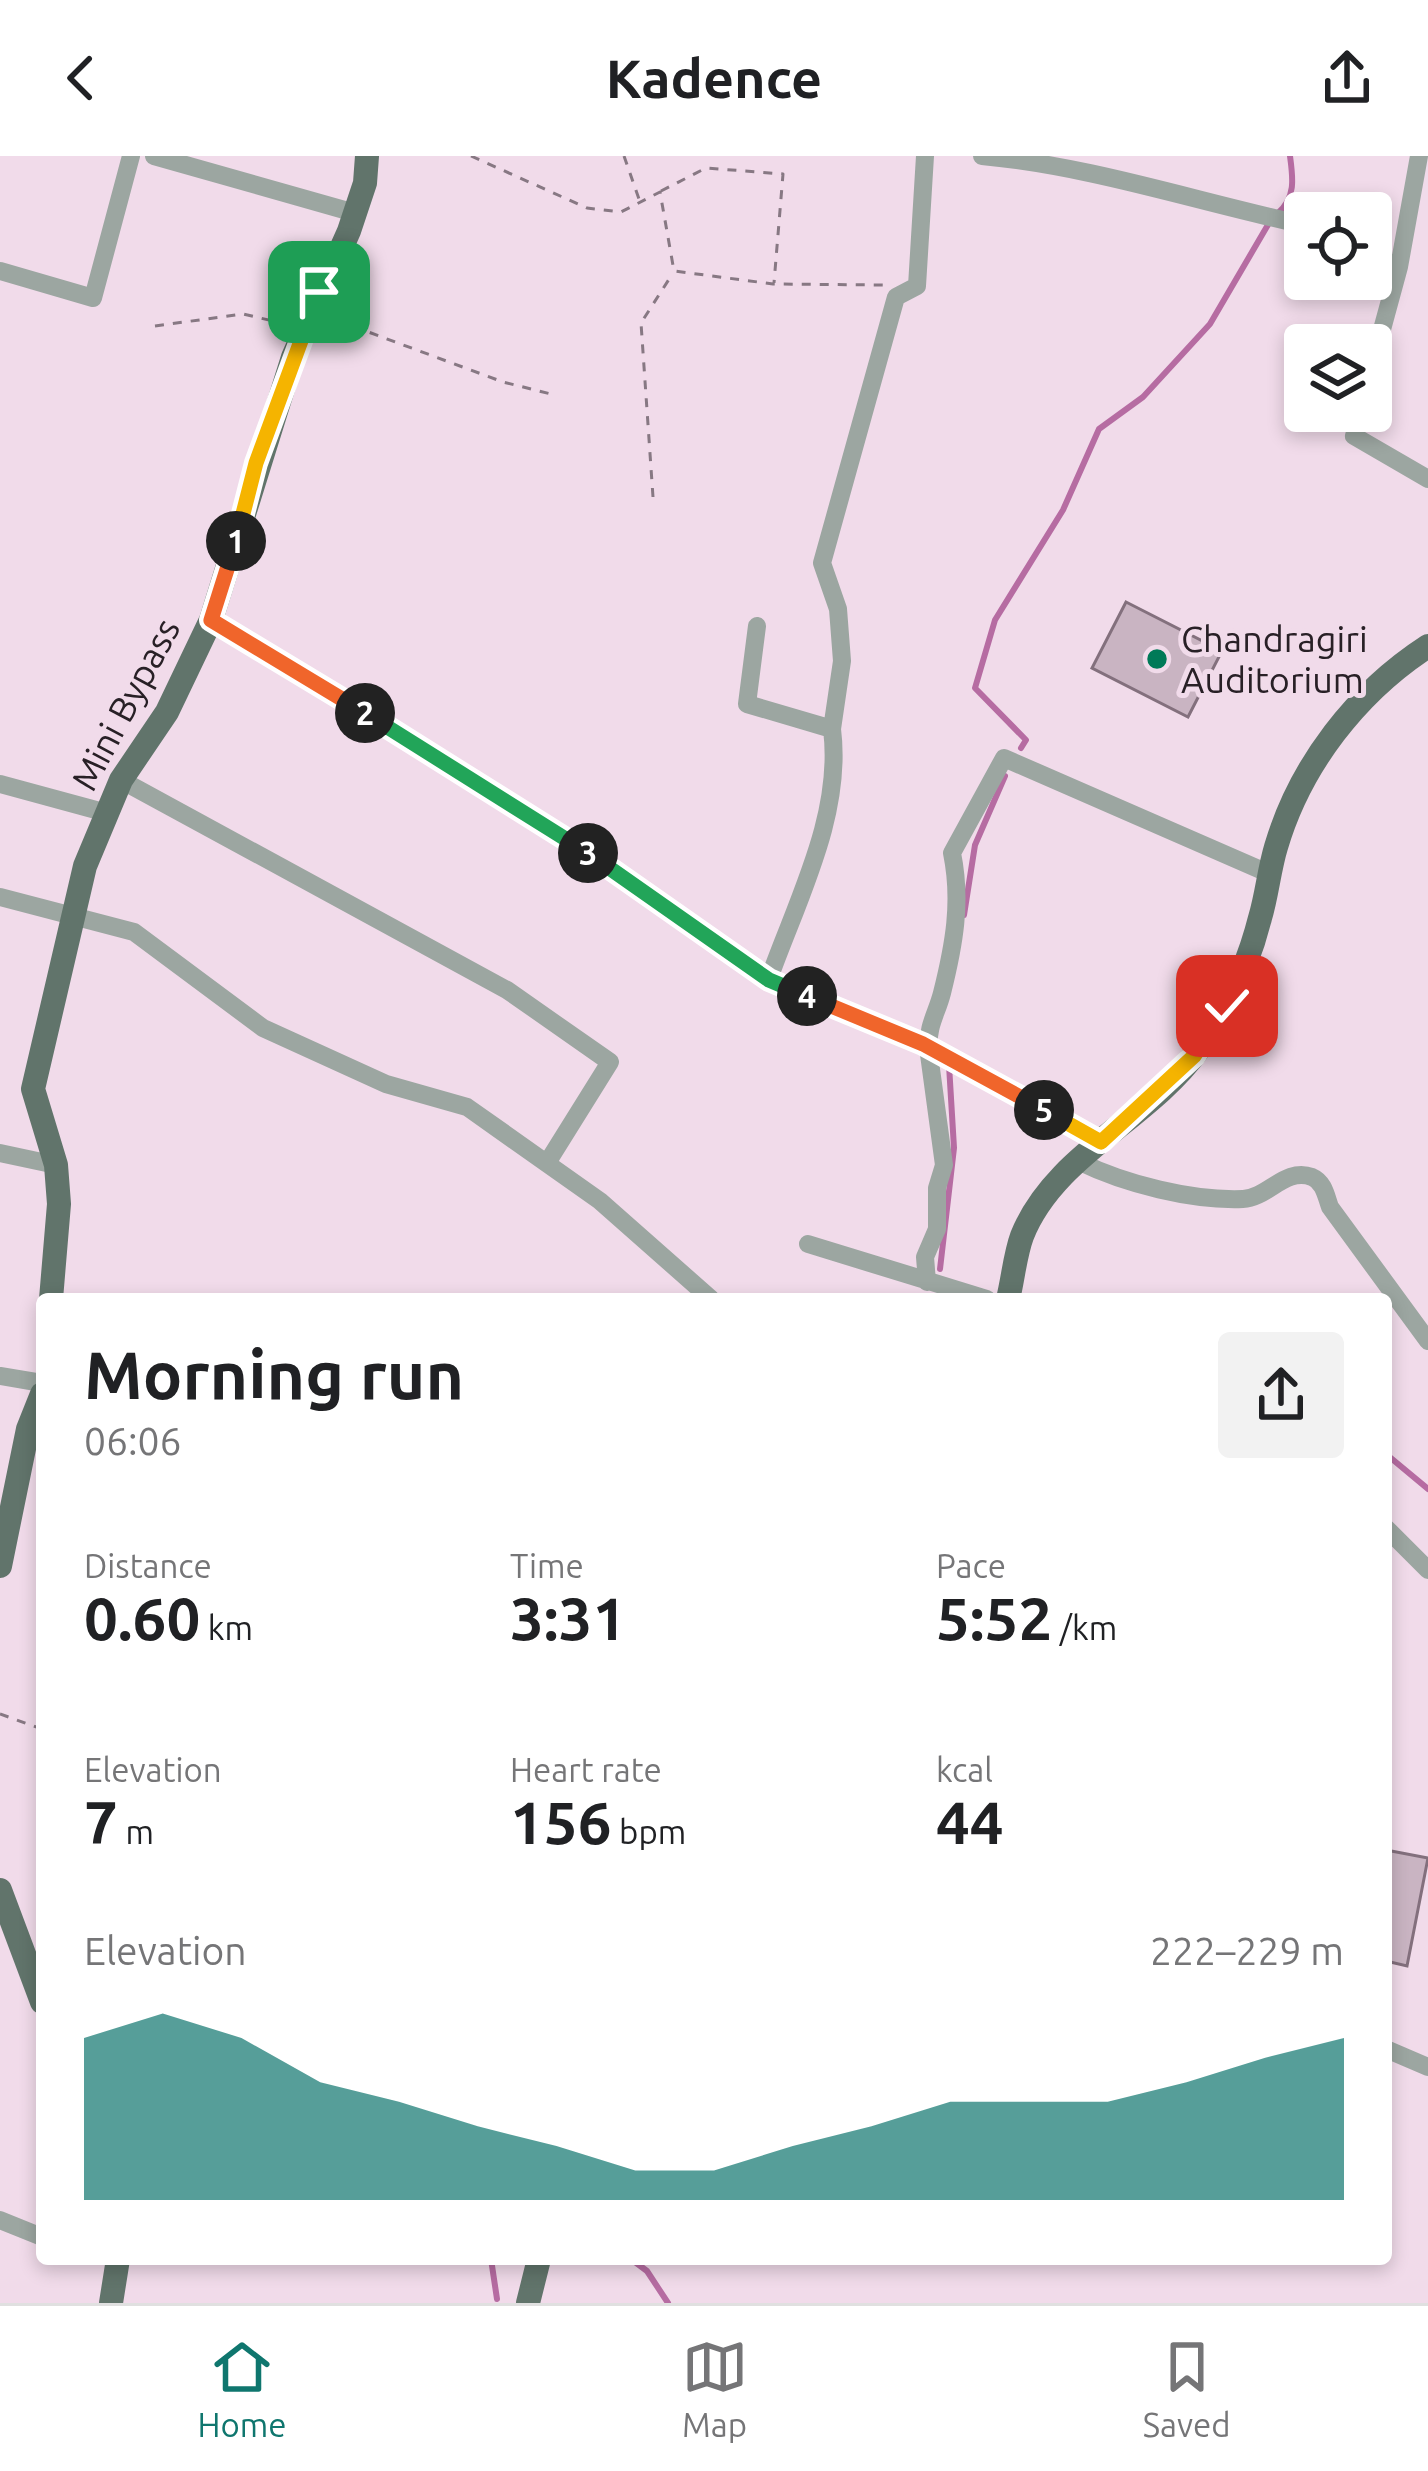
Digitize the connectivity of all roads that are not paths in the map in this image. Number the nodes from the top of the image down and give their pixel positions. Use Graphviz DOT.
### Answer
graph roads {
  1 [pos="131,156"];
  2 [pos="154,156"];
  3 [pos="367,156"];
  4 [pos="925,156"];
  5 [pos="982,156"];
  6 [pos="1419,156"];
  7 [pos="355,213"];
  8 [pos="1284,220"];
  9 [pos="1392,264"];
  10 [pos="1399,267"];
  11 [pos="0,271"];
  12 [pos="1384,324"];
  13 [pos="1355,432"];
  14 [pos="1428,478"];
  15 [pos="211,620"];
  16 [pos="757,626"];
  17 [pos="1428,646"];
  18 [pos="832,729"];
  19 [pos="121,779"];
  20 [pos="0,784"];
  21 [pos="107,813"];
  22 [pos="1270,874"];
  23 [pos="0,897"];
  24 [pos="72,914"];
  25 [pos="769,980"];
  26 [pos="929,1047"];
  27 [pos="1101,1142"];
  28 [pos="0,1153"];
  29 [pos="548,1162"];
  30 [pos="1080,1162"];
  31 [pos="56,1165"];
  32 [pos="808,1244"];
  33 [pos="681,1275"];
  34 [pos="927,1282"];
  35 [pos="52,1293"];
  36 [pos="676,1293"];
  37 [pos="704,1293"];
  38 [pos="965,1293"];
  39 [pos="1009,1293"];
  40 [pos="1428,1341"];
  41 [pos="0,1376"];
  42 [pos="36,1382"];
  43 [pos="36,1409"];
  44 [pos="7,1500"];
  45 [pos="1392,1534"];
  46 [pos="0,1566"];
  47 [pos="1428,1570"];
  48 [pos="0,1890"];
  49 [pos="36,1986"];
  50 [pos="1392,2052"];
  51 [pos="1428,2067"];
  52 [pos="0,2220"];
  53 [pos="36,2235"];
  54 [pos="117,2265"];
  55 [pos="538,2265"];
  56 [pos="111,2303"];
  57 [pos="528,2303"];
  1 -- 11 [label="street"];
  2 -- 7 [label="street"];
  3 -- 7 [label="main road, Mini Bypass"];
  4 -- 18 [label="street"];
  5 -- 8 [label="street"];
  6 -- 10 [label="street"];
  7 -- 15 [label="main road, Mini Bypass"];
  9 -- 10 [label="street"];
  10 -- 12 [label="street"];
  13 -- 14 [label="street"];
  15 -- 19 [label="main road, Mini Bypass"];
  15 -- 25 [label="street"];
  16 -- 18 [label="street"];
  17 -- 22 [label="main road"];
  18 -- 25 [label="street"];
  19 -- 21 [label="main road, Mini Bypass"];
  19 -- 29 [label="street"];
  20 -- 21 [label="street"];
  21 -- 24 [label="main road, Mini Bypass"];
  22 -- 26 [label="street"];
  22 -- 27 [label="main road"];
  23 -- 24 [label="street"];
  24 -- 29 [label="street"];
  24 -- 31 [label="main road, Mini Bypass"];
  25 -- 26 [label="street"];
  26 -- 27 [label="street"];
  26 -- 34 [label="street"];
  27 -- 30 [label="main road"];
  28 -- 31 [label="street"];
  29 -- 33 [label="street"];
  30 -- 39 [label="main road"];
  30 -- 40 [label="street"];
  31 -- 35 [label="main road, Mini Bypass"];
  32 -- 34 [label="street"];
  33 -- 36 [label="street"];
  33 -- 37 [label="street"];
  34 -- 38 [label="street"];
  41 -- 42 [label="street"];
  43 -- 44 [label="main road"];
  44 -- 46 [label="main road"];
  45 -- 47 [label="street"];
  48 -- 49 [label="main road"];
  50 -- 51 [label="street"];
  52 -- 53 [label="street"];
  54 -- 56 [label="main road"];
  55 -- 57 [label="main road"];
}
